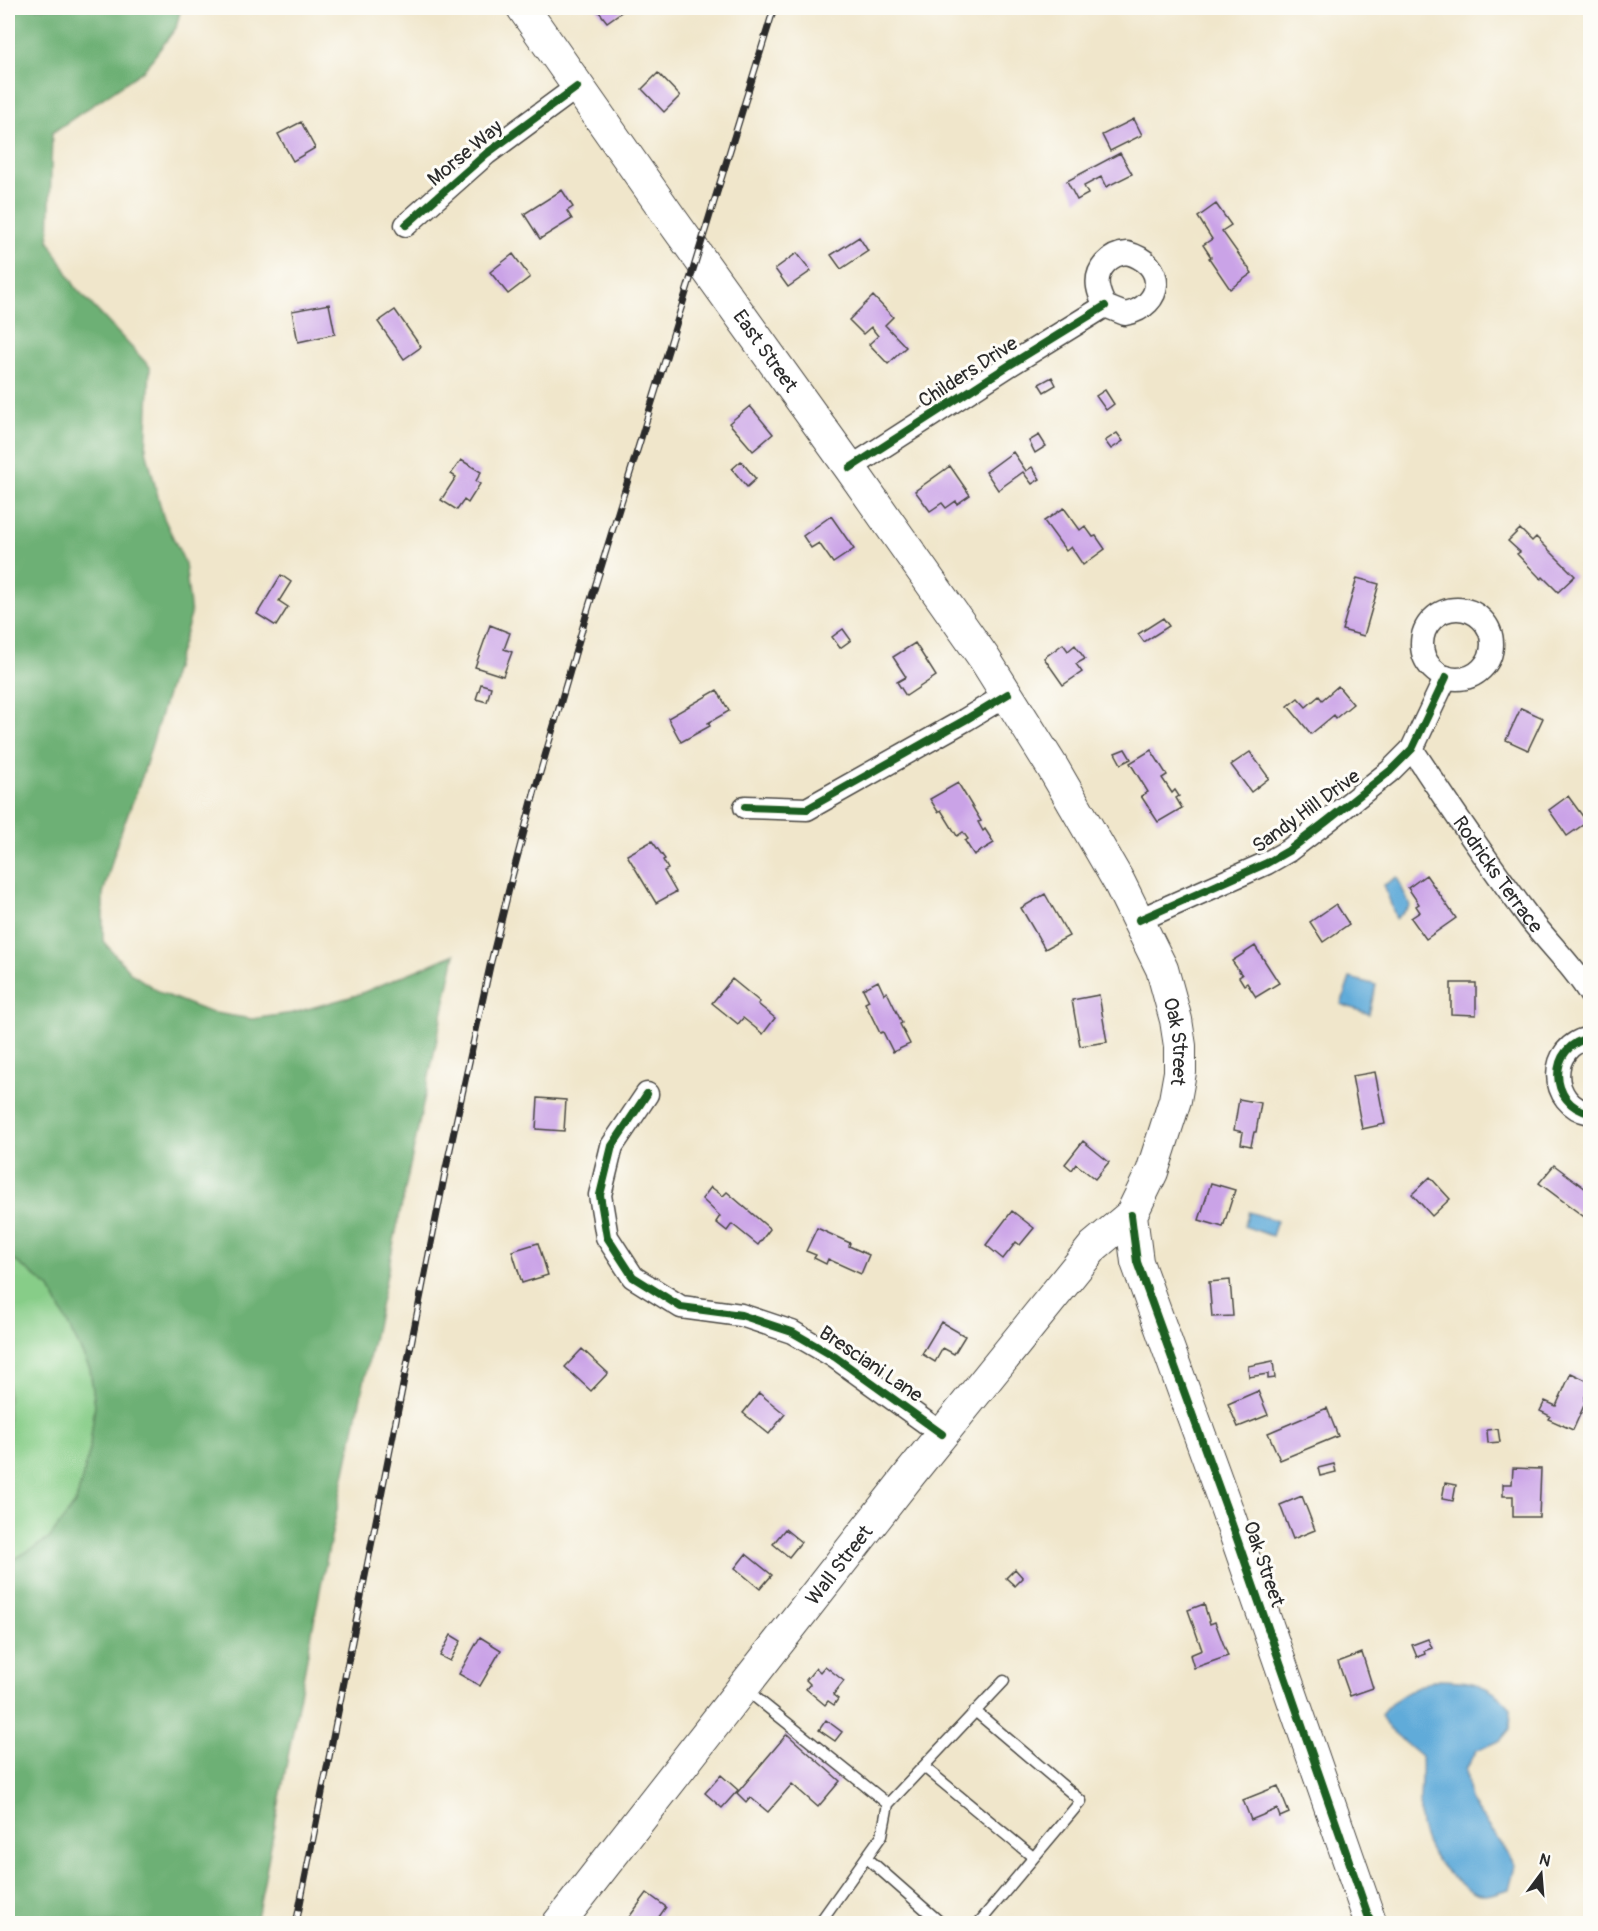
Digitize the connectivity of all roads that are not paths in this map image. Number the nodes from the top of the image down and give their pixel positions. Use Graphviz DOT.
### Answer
graph roads {
  1 [pos="523,8"];
  2 [pos="577,87"];
  3 [pos="406,225"];
  4 [pos="1105,306"];
  5 [pos="850,468"];
  6 [pos="1446,677"];
  7 [pos="1008,694"];
  8 [pos="1412,749"];
  9 [pos="745,807"];
  10 [pos="1139,920"];
  11 [pos="1590,994"];
  12 [pos="1590,1038"];
  13 [pos="647,1094"];
  14 [pos="1590,1113"];
  15 [pos="1131,1215"];
  16 [pos="942,1434"];
  17 [pos="1004,1681"];
  18 [pos="742,1687"];
  19 [pos="975,1712"];
  20 [pos="924,1767"];
  21 [pos="888,1804"];
  22 [pos="1034,1857"];
  23 [pos="867,1858"];
  24 [pos="558,1923"];
  25 [pos="830,1923"];
  26 [pos="942,1923"];
  27 [pos="978,1923"];
  28 [pos="1371,1923"];
  1 -- 2 [label="main road, East Street"];
  2 -- 3 [label="street, Morse Way"];
  2 -- 5 [label="main road, East Street"];
  4 -- 5 [label="street, Childers Drive"];
  5 -- 7 [label="main road, East Street"];
  6 -- 8 [label="street, Sandy Hill Drive"];
  7 -- 9 [label="street"];
  7 -- 10 [label="main road, Oak Street"];
  8 -- 10 [label="street, Sandy Hill Drive"];
  8 -- 11 [label="street, Rodricks Terrace"];
  10 -- 15 [label="main road, Oak Street"];
  12 -- 14 [label="street"];
  13 -- 16 [label="street, Bresciani Lane"];
  15 -- 16 [label="main road, Wall Street"];
  15 -- 28 [label="main road, Oak Street"];
  16 -- 18 [label="main road, Wall Street"];
  17 -- 19 [label="lane"];
  18 -- 21 [label="lane"];
  18 -- 24 [label="main road, Wall Street"];
  19 -- 20 [label="lane"];
  19 -- 22 [label="lane"];
  20 -- 21 [label="lane"];
  20 -- 22 [label="lane"];
  21 -- 23 [label="lane"];
  22 -- 27 [label="lane"];
  23 -- 25 [label="lane"];
  23 -- 26 [label="lane"];
}
